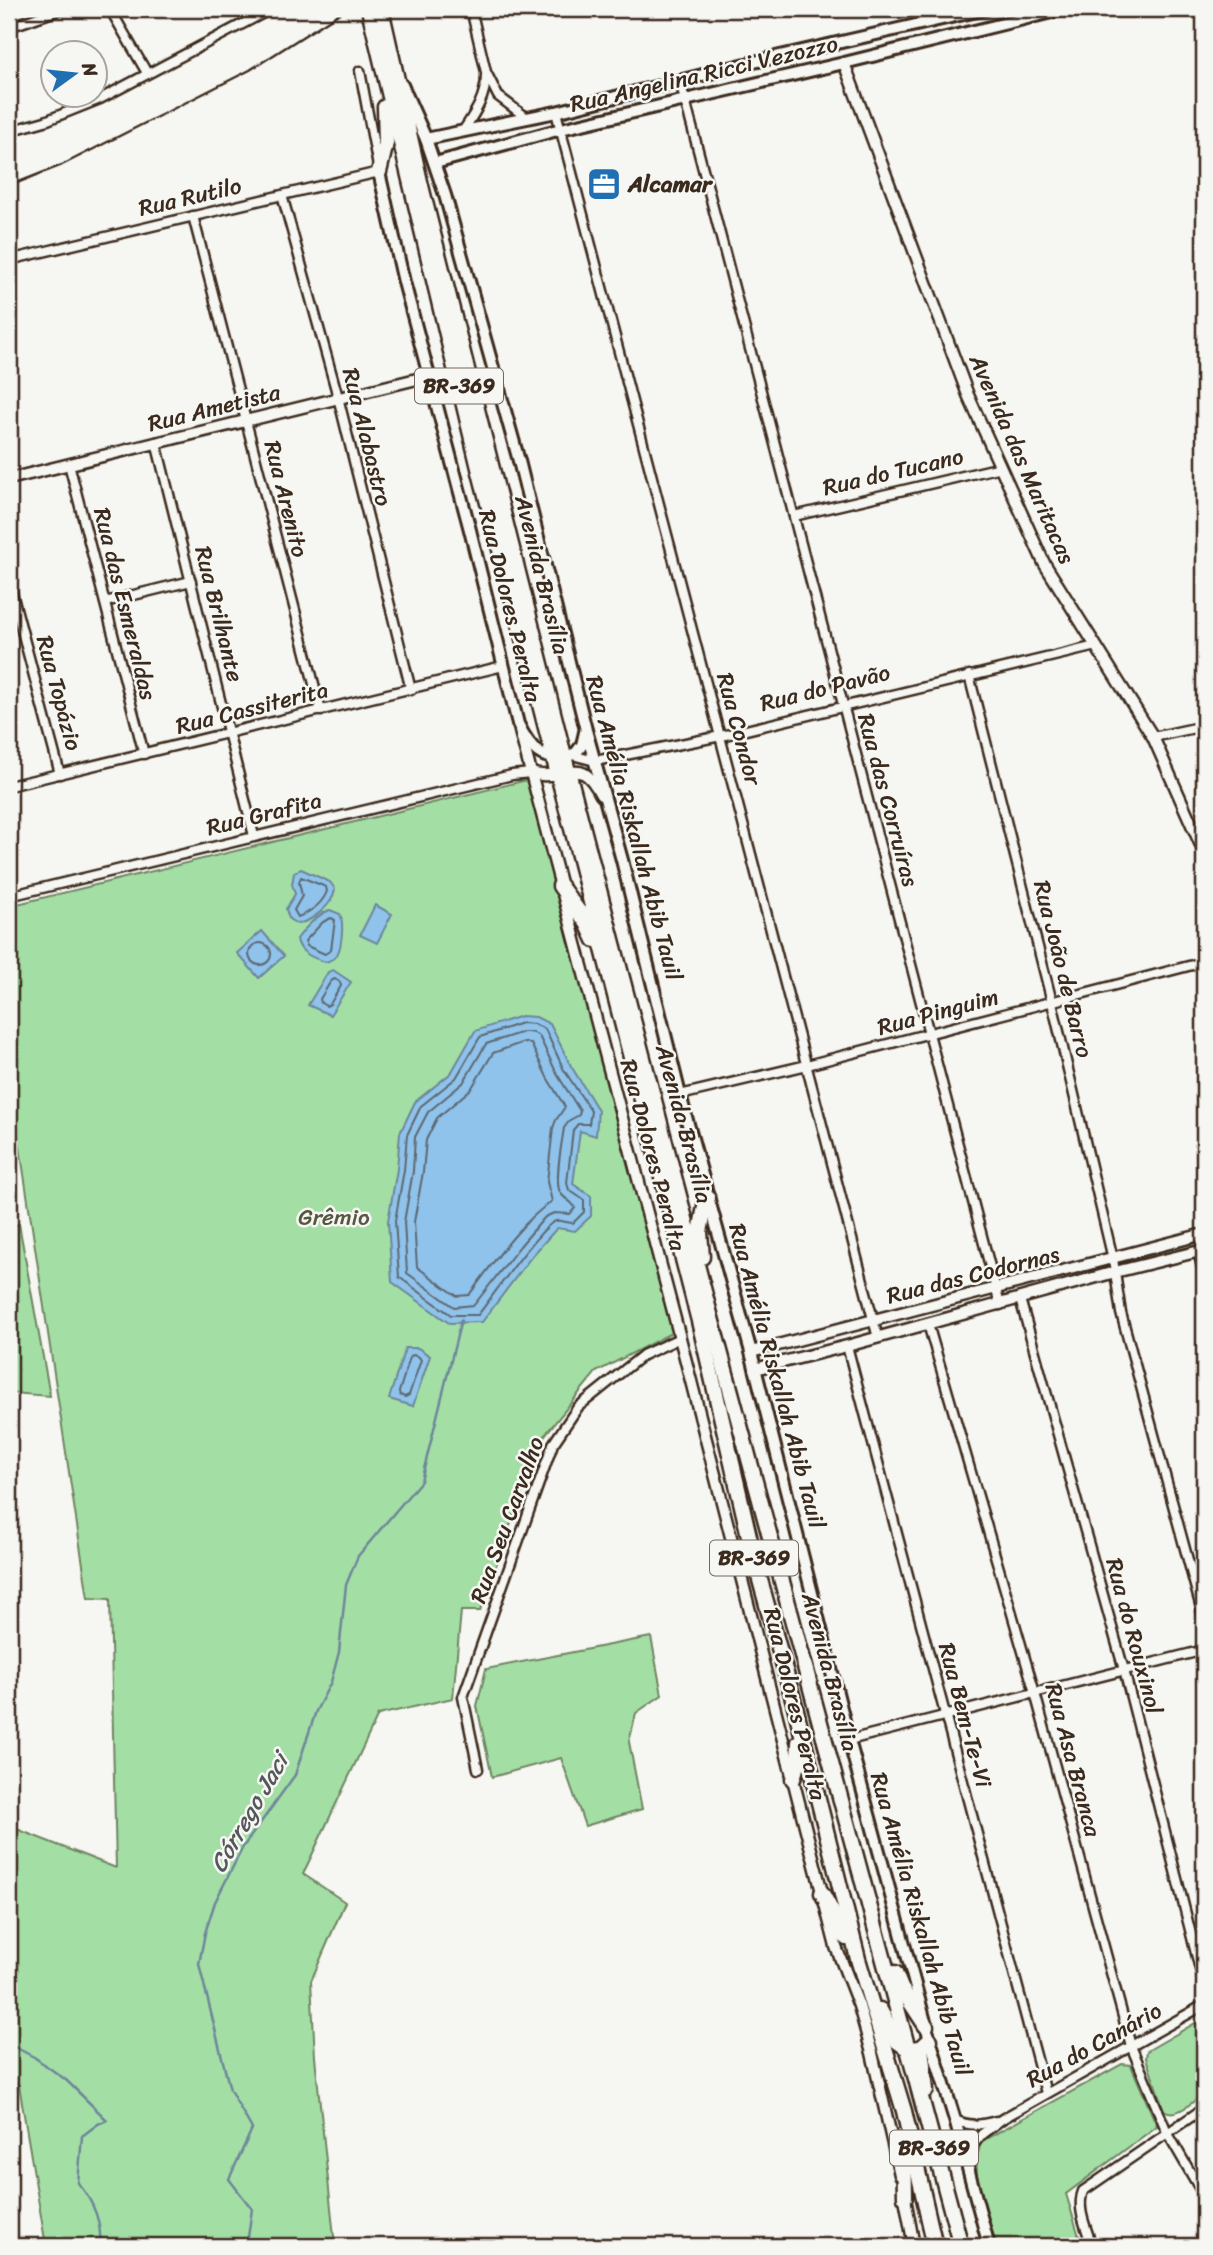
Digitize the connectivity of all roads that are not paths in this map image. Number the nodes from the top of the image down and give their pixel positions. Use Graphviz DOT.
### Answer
graph roads {
  1 [pos="62,9"];
  2 [pos="110,9"];
  3 [pos="271,9"];
  4 [pos="471,9"];
  5 [pos="986,9"];
  6 [pos="1065,9"];
  7 [pos="373,10"];
  8 [pos="9,27"];
  9 [pos="844,63"];
  10 [pos="360,71"];
  11 [pos="486,72"];
  12 [pos="147,73"];
  13 [pos="390,75"];
  14 [pos="680,81"];
  15 [pos="685,101"];
  16 [pos="556,112"];
  17 [pos="527,117"];
  18 [pos="561,129"];
  19 [pos="9,131"];
  20 [pos="463,131"];
  21 [pos="426,139"];
  22 [pos="435,163"];
  23 [pos="379,172"];
  24 [pos="282,195"];
  25 [pos="193,216"];
  26 [pos="9,260"];
  27 [pos="429,376"];
  28 [pos="338,397"];
  29 [pos="246,421"];
  30 [pos="156,442"];
  31 [pos="69,464"];
  32 [pos="1001,467"];
  33 [pos="9,479"];
  34 [pos="794,516"];
  35 [pos="191,581"];
  36 [pos="9,582"];
  37 [pos="105,603"];
  38 [pos="1096,646"];
  39 [pos="503,666"];
  40 [pos="969,675"];
  41 [pos="411,690"];
  42 [pos="843,705"];
  43 [pos="321,711"];
  44 [pos="518,724"];
  45 [pos="1204,726"];
  46 [pos="586,730"];
  47 [pos="230,733"];
  48 [pos="721,736"];
  49 [pos="1153,737"];
  50 [pos="144,754"];
  51 [pos="564,756"];
  52 [pos="595,761"];
  53 [pos="530,773"];
  54 [pos="560,773"];
  55 [pos="60,774"];
  56 [pos="9,786"];
  57 [pos="540,805"];
  58 [pos="607,806"];
  59 [pos="254,836"];
  60 [pos="1204,852"];
  61 [pos="560,886"];
  62 [pos="9,895"];
  63 [pos="1204,962"];
  64 [pos="613,984"];
  65 [pos="1052,1002"];
  66 [pos="930,1034"];
  67 [pos="807,1065"];
  68 [pos="680,1095"];
  69 [pos="707,1196"];
  70 [pos="1204,1234"];
  71 [pos="1201,1250"];
  72 [pos="1113,1259"];
  73 [pos="1115,1272"];
  74 [pos="1204,1275"];
  75 [pos="1033,1279"];
  76 [pos="996,1289"];
  77 [pos="1037,1294"];
  78 [pos="1020,1299"];
  79 [pos="707,1303"];
  80 [pos="1000,1305"];
  81 [pos="874,1321"];
  82 [pos="928,1324"];
  83 [pos="680,1338"];
  84 [pos="878,1338"];
  85 [pos="847,1346"];
  86 [pos="751,1352"];
  87 [pos="755,1369"];
  88 [pos="1204,1619"];
  89 [pos="1204,1650"];
  90 [pos="1124,1670"];
  91 [pos="1035,1693"];
  92 [pos="795,1706"];
  93 [pos="946,1716"];
  94 [pos="849,1741"];
  95 [pos="478,1769"];
  96 [pos="793,1779"];
  97 [pos="822,1893"];
  98 [pos="867,1898"];
  99 [pos="858,1959"];
  100 [pos="1204,1985"];
  101 [pos="868,1988"];
  102 [pos="1204,2005"];
  103 [pos="921,2041"];
  104 [pos="1131,2046"];
  105 [pos="1046,2093"];
  106 [pos="1204,2108"];
  107 [pos="904,2112"];
  108 [pos="1002,2119"];
  109 [pos="956,2120"];
  110 [pos="1167,2132"];
  111 [pos="965,2155"];
  112 [pos="1204,2196"];
  113 [pos="905,2197"];
  114 [pos="914,2246"];
  115 [pos="935,2246"];
  116 [pos="961,2246"];
  117 [pos="989,2246"];
  118 [pos="1093,2246"];
  1 -- 8 [label="street"];
  2 -- 12 [label="street"];
  3 -- 12 [label="street"];
  4 -- 11 [label="street"];
  5 -- 14 [label="main road, Rua Angelina Ricci Vezozzo"];
  6 -- 9 [label="main road, Rua Angelina Ricci Vezozzo"];
  7 -- 13 [label="highway, Avenida Brasília / BR-369"];
  9 -- 15 [label="main road, Rua Angelina Ricci Vezozzo"];
  9 -- 32 [label="street, Avenida das Maritacas"];
  10 -- 23 [label="street, Rua Dolores Peralta"];
  11 -- 17 [label="street"];
  11 -- 20 [label="street"];
  12 -- 19 [label="street"];
  13 -- 21 [label="main road, Rua Amélia Riskallah Abib Tauil"];
  13 -- 23 [label="highway"];
  13 -- 51 [label="highway, Avenida Brasília / BR-369"];
  14 -- 15 [label="street, Rua das Corruíras"];
  14 -- 16 [label="main road, Rua Angelina Ricci Vezozzo"];
  15 -- 18 [label="main road, Rua Angelina Ricci Vezozzo"];
  15 -- 34 [label="street, Rua das Corruíras"];
  16 -- 17 [label="main road, Rua Angelina Ricci Vezozzo"];
  16 -- 18 [label="street, Rua Condor"];
  17 -- 20 [label="main road, Rua Angelina Ricci Vezozzo"];
  18 -- 22 [label="main road, Rua Angelina Ricci Vezozzo"];
  18 -- 48 [label="street, Rua Condor"];
  20 -- 21 [label="main road, Rua Angelina Ricci Vezozzo"];
  21 -- 22 [label="main road, Rua Amélia Riskallah Abib Tauil"];
  22 -- 46 [label="main road, Rua Amélia Riskallah Abib Tauil"];
  23 -- 24 [label="street, Rua Rutilo"];
  23 -- 27 [label="main road, Rua Dolores Peralta"];
  24 -- 25 [label="street, Rua Rutilo"];
  24 -- 28 [label="street, Rua Alabastro"];
  25 -- 26 [label="street, Rua Rutilo"];
  25 -- 29 [label="street, Rua Arenito"];
  27 -- 28 [label="street, Rua Ametista"];
  27 -- 39 [label="main road, Rua Dolores Peralta"];
  28 -- 29 [label="street, Rua Ametista"];
  28 -- 41 [label="street, Rua Alabastro"];
  29 -- 30 [label="street, Rua Ametista"];
  29 -- 43 [label="street, Rua Arenito"];
  30 -- 31 [label="street, Rua Ametista"];
  30 -- 35 [label="street, Rua Brilhante"];
  31 -- 33 [label="street, Rua Ametista"];
  31 -- 37 [label="street, Rua das Esmeraldas"];
  32 -- 34 [label="street, Rua do Tucano"];
  32 -- 38 [label="street, Avenida das Maritacas"];
  34 -- 42 [label="street, Rua das Corruíras"];
  35 -- 37 [label="street"];
  35 -- 47 [label="street, Rua Brilhante"];
  36 -- 55 [label="street, Rua Topázio"];
  37 -- 50 [label="street, Rua das Esmeraldas"];
  38 -- 40 [label="street, Rua do Pavão"];
  38 -- 49 [label="street, Avenida das Maritacas"];
  39 -- 41 [label="street, Rua Cassiterita"];
  39 -- 44 [label="main road, Rua Dolores Peralta"];
  40 -- 42 [label="street, Rua do Pavão"];
  40 -- 65 [label="street, Rua João de Barro"];
  41 -- 43 [label="street, Rua Cassiterita"];
  42 -- 48 [label="street, Rua do Pavão"];
  42 -- 66 [label="street, Rua das Corruíras"];
  43 -- 47 [label="street, Rua Cassiterita"];
  44 -- 51 [label="main road"];
  44 -- 53 [label="street, Rua Dolores Peralta"];
  45 -- 49 [label="street"];
  46 -- 51 [label="main road"];
  46 -- 52 [label="main road, Rua Amélia Riskallah Abib Tauil"];
  47 -- 50 [label="street, Rua Cassiterita"];
  47 -- 59 [label="street, Rua Brilhante"];
  48 -- 52 [label="street, Rua do Pavão"];
  48 -- 67 [label="street, Rua Condor"];
  49 -- 60 [label="street, Avenida das Maritacas"];
  50 -- 55 [label="street, Rua Cassiterita"];
  51 -- 52 [label="street, Rua do Pavão"];
  51 -- 54 [label="highway, Avenida Brasília / BR-369"];
  52 -- 58 [label="main road, Rua Amélia Riskallah Abib Tauil"];
  53 -- 54 [label="street"];
  53 -- 57 [label="street, Rua Dolores Peralta"];
  53 -- 59 [label="street, Rua Grafita"];
  54 -- 57 [label="street"];
  54 -- 58 [label="street"];
  54 -- 64 [label="highway, Avenida Brasília / BR-369"];
  54 -- 79 [label="highway, Avenida Brasília / BR-369"];
  55 -- 56 [label="street, Rua Cassiterita"];
  57 -- 61 [label="street, Rua Dolores Peralta"];
  58 -- 68 [label="main road, Rua Amélia Riskallah Abib Tauil"];
  59 -- 62 [label="street, Rua Grafita"];
  61 -- 64 [label="highway"];
  61 -- 83 [label="street, Rua Dolores Peralta"];
  63 -- 65 [label="street, Rua Pinguim"];
  64 -- 92 [label="highway, Avenida Brasília / BR-369"];
  65 -- 66 [label="street, Rua Pinguim"];
  65 -- 72 [label="street, Rua João de Barro"];
  66 -- 67 [label="street, Rua Pinguim"];
  66 -- 76 [label="street, Rua das Corruíras"];
  67 -- 68 [label="street, Rua Pinguim"];
  67 -- 81 [label="street, Rua Condor"];
  68 -- 69 [label="main road, Rua Amélia Riskallah Abib Tauil"];
  69 -- 79 [label="highway"];
  69 -- 86 [label="main road, Rua Amélia Riskallah Abib Tauil"];
  70 -- 72 [label="street, Rua das Codornas"];
  71 -- 73 [label="street, Rua das Codornas"];
  71 -- 74 [label="street"];
  72 -- 73 [label="street, Rua João de Barro"];
  72 -- 75 [label="street, Rua das Codornas"];
  73 -- 77 [label="street, Rua das Codornas"];
  73 -- 88 [label="street, Rua João de Barro"];
  75 -- 76 [label="street, Rua das Codornas"];
  75 -- 77 [label="street"];
  76 -- 80 [label="street, Rua das Corruíras"];
  76 -- 81 [label="street, Rua das Codornas"];
  77 -- 78 [label="street, Rua das Codornas"];
  78 -- 80 [label="street, Rua das Codornas"];
  78 -- 90 [label="street, Rua do Rouxinol"];
  79 -- 98 [label="highway, Avenida Brasília / BR-369"];
  80 -- 82 [label="street, Rua das Codornas"];
  81 -- 84 [label="street, Rua Condor"];
  81 -- 86 [label="street, Rua das Codornas"];
  82 -- 84 [label="street, Rua das Codornas"];
  82 -- 91 [label="street, Rua Asa Branca"];
  83 -- 95 [label="street, Rua Seu Carvalho"];
  83 -- 96 [label="street, Rua Dolores Peralta"];
  84 -- 85 [label="street, Rua das Codornas"];
  85 -- 87 [label="street, Rua das Codornas"];
  85 -- 93 [label="street, Rua Bem-Te-Vi"];
  86 -- 87 [label="main road, Rua Amélia Riskallah Abib Tauil"];
  87 -- 94 [label="main road, Rua Amélia Riskallah Abib Tauil"];
  89 -- 90 [label="street"];
  90 -- 91 [label="street"];
  90 -- 100 [label="street, Rua do Rouxinol"];
  91 -- 93 [label="street"];
  91 -- 104 [label="street, Rua Asa Branca"];
  92 -- 96 [label="highway"];
  92 -- 99 [label="highway, Avenida Brasília / BR-369"];
  93 -- 94 [label="street"];
  93 -- 105 [label="street, Rua Bem-Te-Vi"];
  94 -- 103 [label="main road, Rua Amélia Riskallah Abib Tauil"];
  96 -- 97 [label="street, Rua Dolores Peralta"];
  97 -- 99 [label="highway"];
  97 -- 113 [label="street, Rua Dolores Peralta"];
  98 -- 103 [label="highway, Avenida Brasília / BR-369"];
  98 -- 103 [label="highway"];
  99 -- 101 [label="highway, Avenida Brasília / BR-369"];
  101 -- 103 [label="highway"];
  101 -- 107 [label="highway, Avenida Brasília / BR-369"];
  102 -- 104 [label="street, Rua do Canário"];
  103 -- 109 [label="main road, Rua Amélia Riskallah Abib Tauil"];
  103 -- 116 [label="highway, Avenida Brasília / BR-369"];
  104 -- 105 [label="street, Rua do Canário"];
  104 -- 110 [label="street, Rua Asa Branca"];
  105 -- 108 [label="street, Rua do Canário"];
  106 -- 110 [label="street"];
  107 -- 113 [label="highway"];
  107 -- 115 [label="highway, Avenida Brasília / BR-369"];
  108 -- 109 [label="street"];
  108 -- 111 [label="street"];
  109 -- 111 [label="main road, Rua Amélia Riskallah Abib Tauil"];
  110 -- 112 [label="street, Rua Asa Branca"];
  110 -- 118 [label="street"];
  111 -- 117 [label="main road, Rua Amélia Riskallah Abib Tauil"];
  113 -- 114 [label="street, Rua Dolores Peralta"];
}
